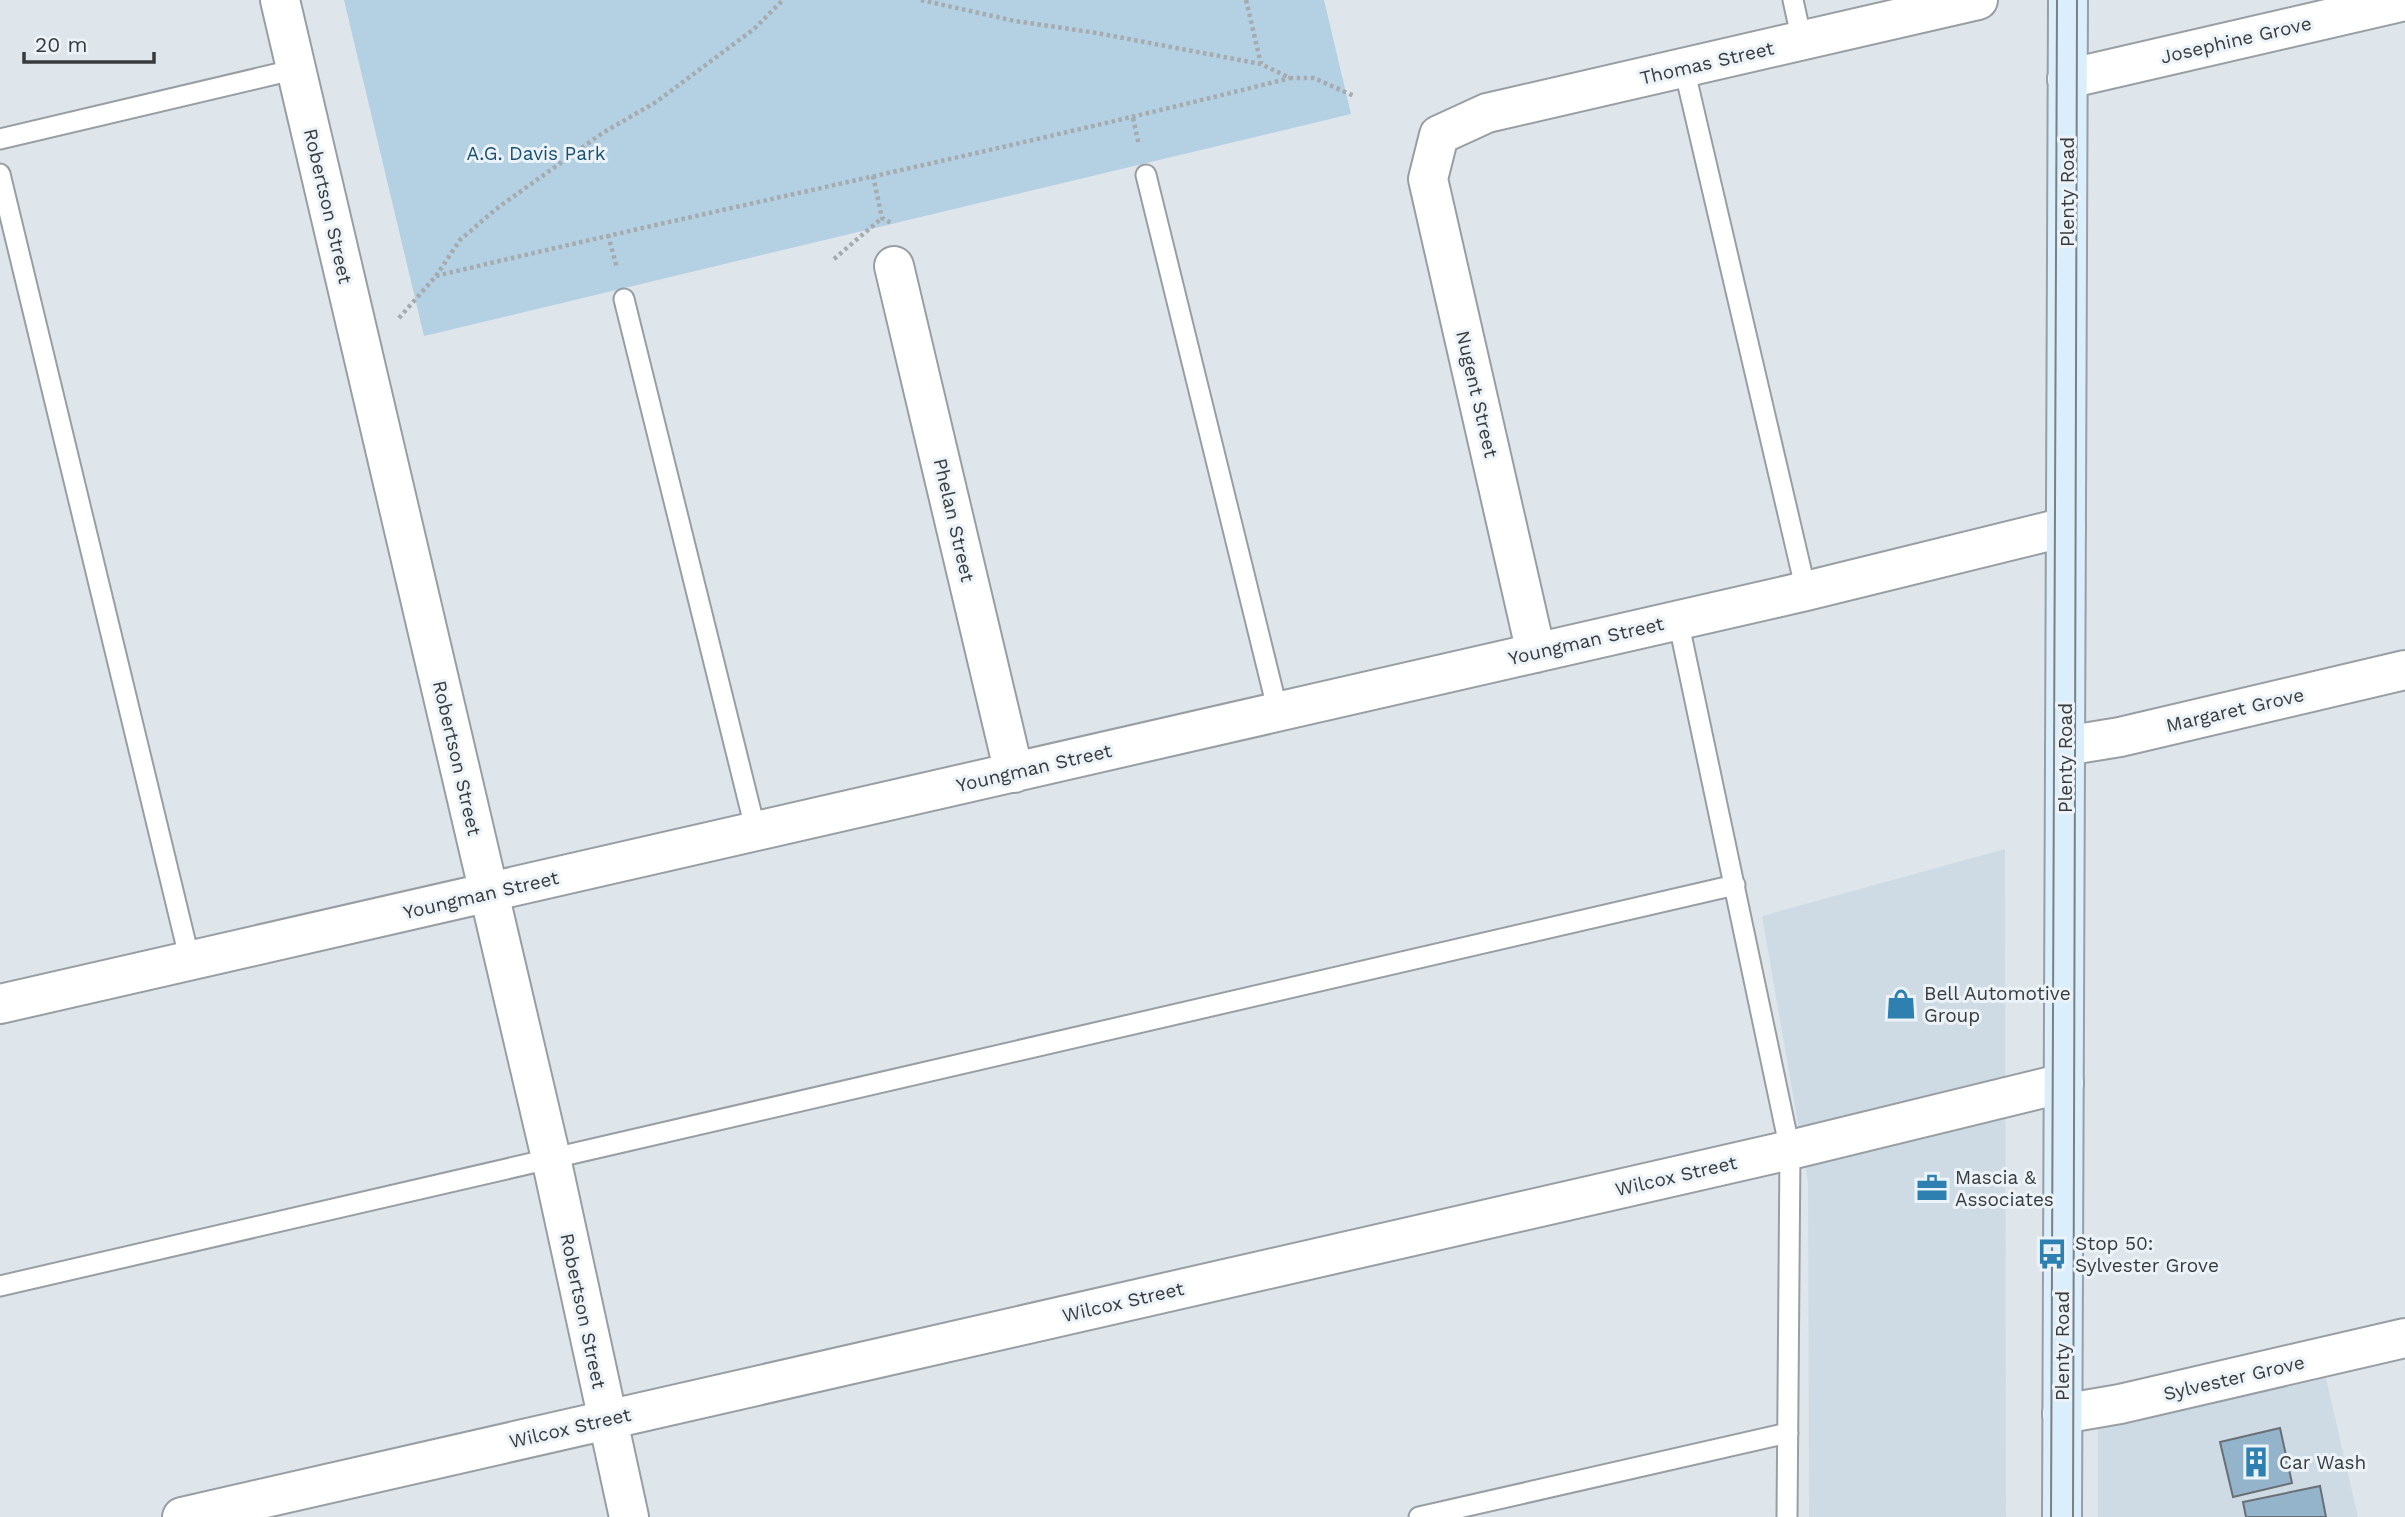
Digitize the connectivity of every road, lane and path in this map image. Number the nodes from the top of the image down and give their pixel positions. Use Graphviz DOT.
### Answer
graph roads {
  1 [pos="280,0"];
  2 [pos="783,0"];
  3 [pos="921,0"];
  4 [pos="1246,0"];
  5 [pos="1793,0"];
  6 [pos="1978,0"];
  7 [pos="2068,0"];
  8 [pos="2405,1"];
  9 [pos="1802,41"];
  10 [pos="1261,64"];
  11 [pos="1684,68"];
  12 [pos="297,69"];
  13 [pos="1290,78"];
  14 [pos="2067,79"];
  15 [pos="1354,96"];
  16 [pos="1439,135"];
  17 [pos="0,139"];
  18 [pos="0,174"];
  19 [pos="1146,175"];
  20 [pos="873,176"];
  21 [pos="834,259"];
  22 [pos="894,266"];
  23 [pos="436,276"];
  24 [pos="624,299"];
  25 [pos="399,318"];
  26 [pos="2066,527"];
  27 [pos="1806,591"];
  28 [pos="1678,620"];
  29 [pos="1536,653"];
  30 [pos="2405,670"];
  31 [pos="1278,712"];
  32 [pos="2065,746"];
  33 [pos="1014,773"];
  34 [pos="756,832"];
  35 [pos="1735,885"];
  36 [pos="489,893"];
  37 [pos="190,961"];
  38 [pos="0,1004"];
  39 [pos="2064,1083"];
  40 [pos="1790,1150"];
  41 [pos="551,1158"];
  42 [pos="0,1286"];
  43 [pos="2405,1338"];
  44 [pos="2062,1414"];
  45 [pos="606,1420"];
  46 [pos="1788,1433"];
  47 [pos="182,1517"];
  48 [pos="629,1517"];
  49 [pos="1419,1517"];
  50 [pos="1787,1517"];
  51 [pos="2062,1517"];
  1 -- 12 [label="street, Robertson Street"];
  2 -- 23 [label="path"];
  3 -- 10 [label="path"];
  4 -- 10 [label="path"];
  5 -- 9 [label="lane"];
  6 -- 9 [label="street, Thomas Street"];
  7 -- 14 [label="main road, Plenty Road"];
  8 -- 14 [label="street, Josephine Grove"];
  9 -- 11 [label="street, Thomas Street"];
  10 -- 13 [label="path"];
  11 -- 16 [label="street, Thomas Street"];
  11 -- 27 [label="lane"];
  12 -- 17 [label="lane"];
  12 -- 36 [label="street, Robertson Street"];
  13 -- 15 [label="path"];
  13 -- 20 [label="path"];
  14 -- 26 [label="main road, Plenty Road"];
  16 -- 29 [label="street, Nugent Street"];
  18 -- 37 [label="lane"];
  19 -- 31 [label="lane"];
  20 -- 21 [label="path"];
  20 -- 23 [label="path"];
  22 -- 33 [label="street, Phelan Street"];
  23 -- 25 [label="path"];
  24 -- 34 [label="lane"];
  26 -- 27 [label="street, Youngman Street"];
  26 -- 32 [label="main road, Plenty Road"];
  27 -- 28 [label="street, Youngman Street"];
  28 -- 29 [label="street, Youngman Street"];
  28 -- 35 [label="lane"];
  29 -- 31 [label="street, Youngman Street"];
  30 -- 32 [label="street, Margaret Grove"];
  31 -- 33 [label="street, Youngman Street"];
  32 -- 39 [label="main road, Plenty Road"];
  33 -- 34 [label="street, Youngman Street"];
  34 -- 36 [label="street, Youngman Street"];
  35 -- 40 [label="lane"];
  35 -- 41 [label="lane"];
  36 -- 37 [label="street, Youngman Street"];
  36 -- 41 [label="street, Robertson Street"];
  37 -- 38 [label="street, Youngman Street"];
  39 -- 40 [label="street, Wilcox Street"];
  39 -- 44 [label="main road, Plenty Road"];
  40 -- 45 [label="street, Wilcox Street"];
  40 -- 46 [label="lane"];
  41 -- 42 [label="lane"];
  41 -- 45 [label="street, Robertson Street"];
  43 -- 44 [label="street, Sylvester Grove"];
  44 -- 51 [label="main road, Plenty Road"];
  45 -- 47 [label="street, Wilcox Street"];
  45 -- 48 [label="street, Robertson Street"];
  46 -- 49 [label="lane"];
  46 -- 50 [label="lane"];
}
